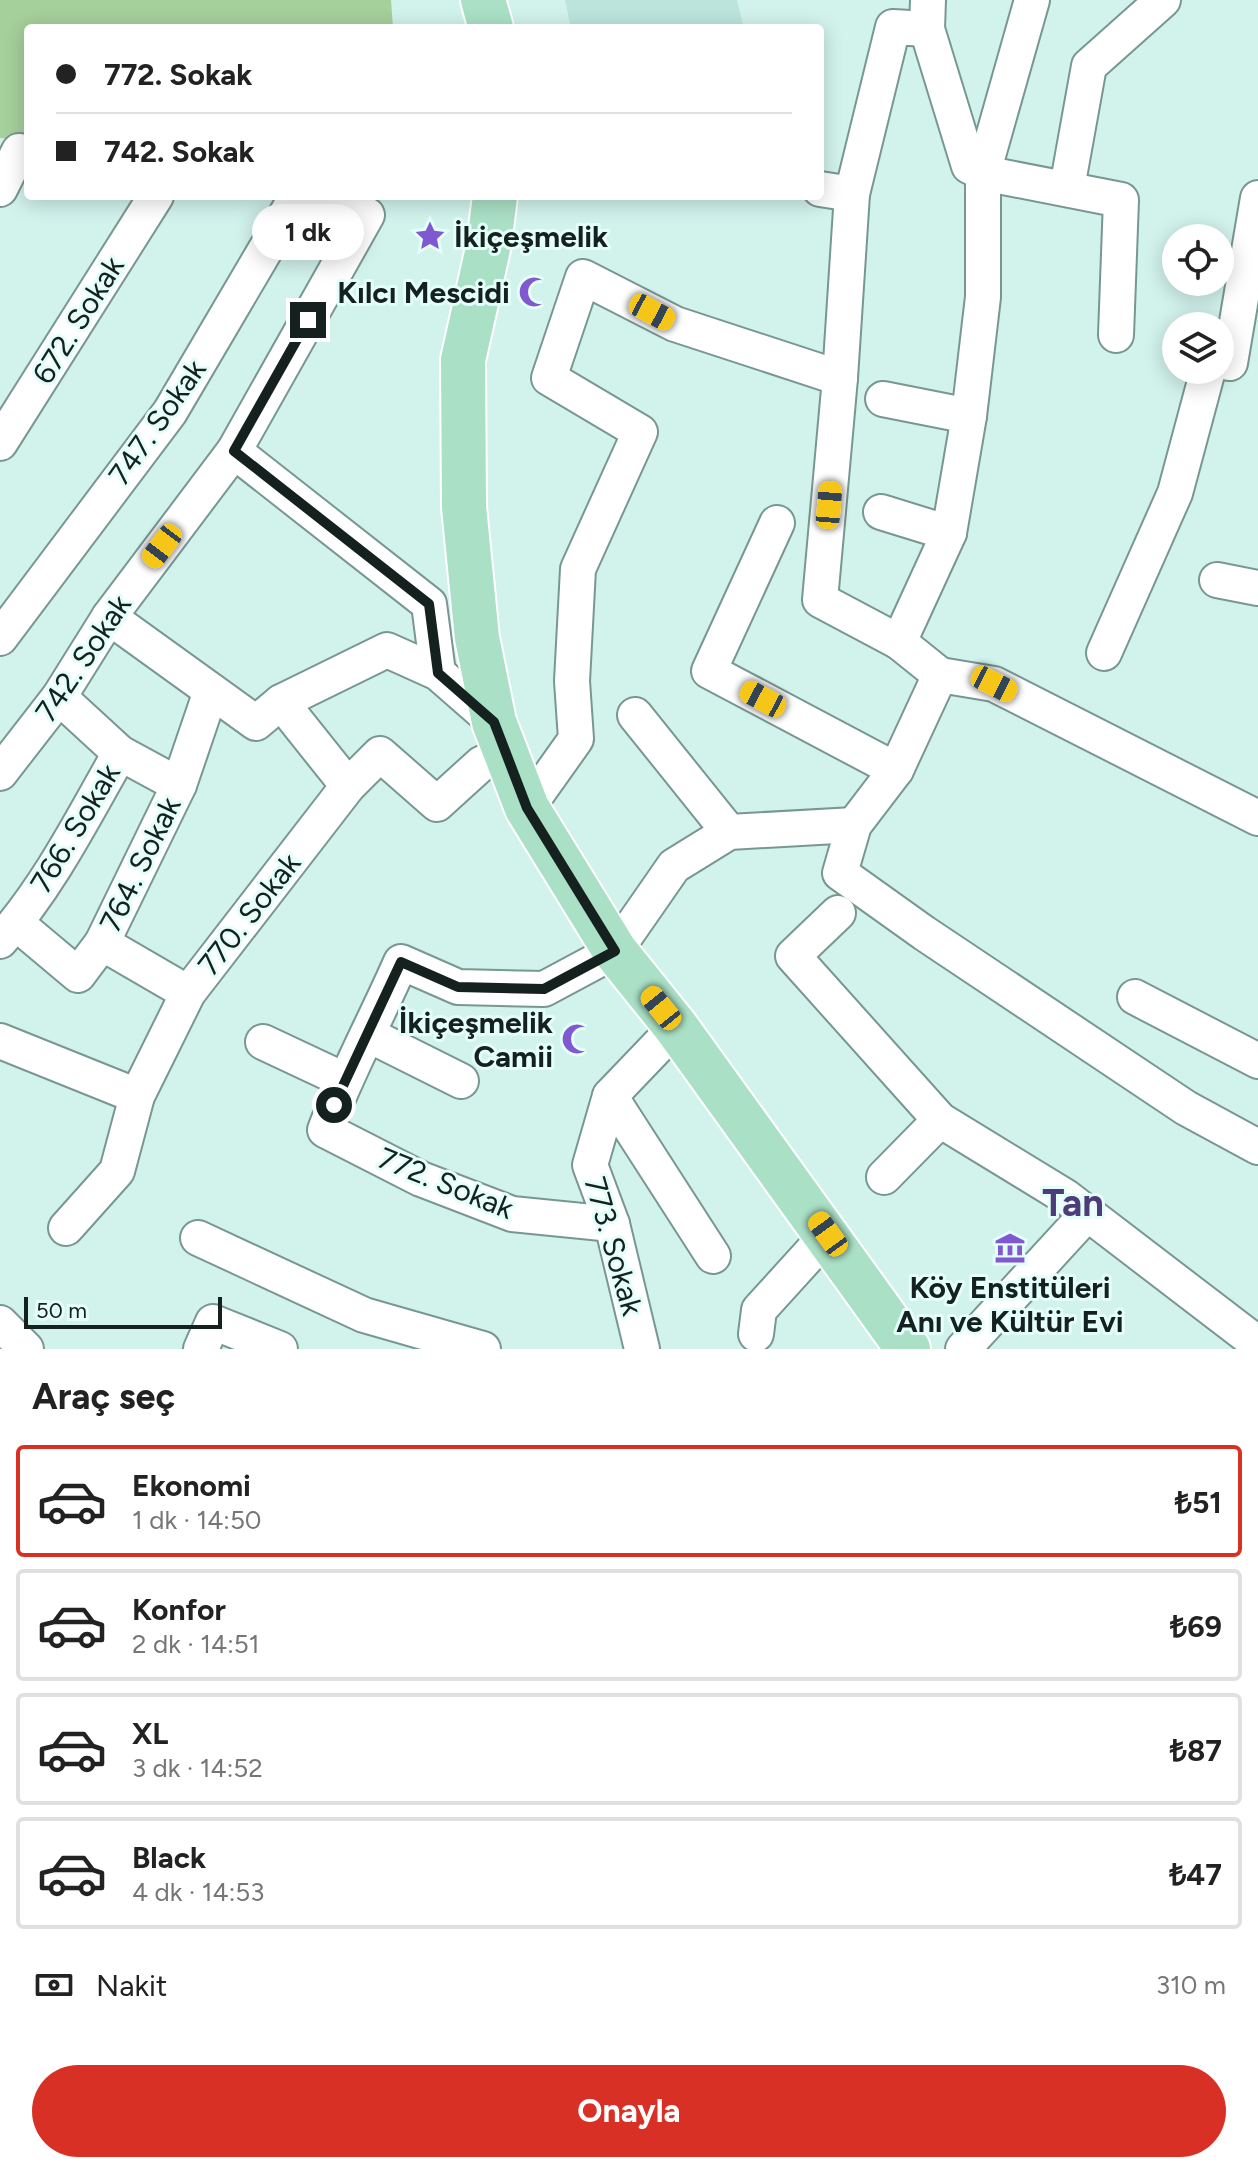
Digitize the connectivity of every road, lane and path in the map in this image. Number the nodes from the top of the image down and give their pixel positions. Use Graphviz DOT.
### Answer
graph roads {
  1 [pos="483,0"];
  2 [pos="1032,0"];
  3 [pos="1163,0"];
  4 [pos="927,14"];
  5 [pos="490,24"];
  6 [pos="16,152"];
  7 [pos="983,173"];
  8 [pos="1067,188"];
  9 [pos="0,189"];
  10 [pos="836,192"];
  11 [pos="1258,198"];
  12 [pos="153,200"];
  13 [pos="297,200"];
  14 [pos="313,200"];
  15 [pos="494,200"];
  16 [pos="1116,335"];
  17 [pos="1234,339"];
  18 [pos="840,378"];
  19 [pos="1204,384"];
  20 [pos="883,399"];
  21 [pos="969,416"];
  22 [pos="0,443"];
  23 [pos="234,451"];
  24 [pos="881,512"];
  25 [pos="777,523"];
  26 [pos="949,533"];
  27 [pos="1217,580"];
  28 [pos="1258,588"];
  29 [pos="109,617"];
  30 [pos="0,638"];
  31 [pos="899,642"];
  32 [pos="1104,653"];
  33 [pos="438,673"];
  34 [pos="940,675"];
  35 [pos="211,691"];
  36 [pos="59,697"];
  37 [pos="281,702"];
  38 [pos="635,715"];
  39 [pos="500,737"];
  40 [pos="120,753"];
  41 [pos="896,770"];
  42 [pos="0,773"];
  43 [pos="179,785"];
  44 [pos="348,786"];
  45 [pos="527,808"];
  46 [pos="1258,818"];
  47 [pos="854,825"];
  48 [pos="729,832"];
  49 [pos="838,913"];
  50 [pos="8,932"];
  51 [pos="102,943"];
  52 [pos="615,951"];
  53 [pos="188,993"];
  54 [pos="1135,997"];
  55 [pos="676,1027"];
  56 [pos="369,1035"];
  57 [pos="0,1041"];
  58 [pos="263,1042"];
  59 [pos="1258,1061"];
  60 [pos="344,1080"];
  61 [pos="461,1081"];
  62 [pos="137,1096"];
  63 [pos="610,1096"];
  64 [pos="940,1120"];
  65 [pos="1258,1147"];
  66 [pos="884,1177"];
  67 [pos="1087,1214"];
  68 [pos="612,1224"];
  69 [pos="66,1228"];
  70 [pos="828,1234"];
  71 [pos="198,1238"];
  72 [pos="713,1256"];
  73 [pos="0,1323"];
  74 [pos="756,1334"];
  75 [pos="1258,1344"];
  76 [pos="26,1349"];
  77 [pos="201,1349"];
  78 [pos="280,1349"];
  79 [pos="483,1349"];
  80 [pos="642,1349"];
  81 [pos="908,1349"];
  82 [pos="963,1349"];
  1 -- 5 [label="main road"];
  2 -- 7 [label="street"];
  3 -- 8 [label="street"];
  4 -- 7 [label="street"];
  4 -- 10 [label="street"];
  6 -- 9 [label="street"];
  7 -- 8 [label="street"];
  7 -- 21 [label="street"];
  8 -- 16 [label="street"];
  10 -- 18 [label="street"];
  11 -- 17 [label="street"];
  12 -- 22 [label="street, 672. Sokak"];
  13 -- 30 [label="street, 747. Sokak"];
  14 -- 23 [label="street, 742. Sokak"];
  15 -- 39 [label="main road"];
  18 -- 31 [label="street"];
  18 -- 45 [label="street"];
  19 -- 32 [label="street"];
  20 -- 21 [label="street"];
  21 -- 26 [label="street"];
  23 -- 29 [label="street, 742. Sokak"];
  23 -- 33 [label="street"];
  24 -- 26 [label="street"];
  25 -- 41 [label="street"];
  26 -- 31 [label="street"];
  27 -- 28 [label="street"];
  29 -- 35 [label="street"];
  29 -- 36 [label="street, 742. Sokak"];
  31 -- 34 [label="street"];
  33 -- 37 [label="street"];
  33 -- 39 [label="street"];
  34 -- 41 [label="street"];
  34 -- 46 [label="street"];
  35 -- 37 [label="street"];
  35 -- 43 [label="street, 764. Sokak"];
  36 -- 40 [label="street"];
  36 -- 42 [label="street, 742. Sokak"];
  37 -- 44 [label="street"];
  38 -- 48 [label="street"];
  39 -- 44 [label="street, 770. Sokak"];
  39 -- 45 [label="main road"];
  40 -- 43 [label="street"];
  40 -- 50 [label="street, 766. Sokak"];
  41 -- 47 [label="street"];
  43 -- 51 [label="street, 764. Sokak"];
  44 -- 53 [label="street, 770. Sokak"];
  45 -- 52 [label="main road"];
  47 -- 48 [label="street"];
  47 -- 65 [label="street"];
  48 -- 52 [label="street"];
  49 -- 64 [label="street"];
  50 -- 51 [label="street"];
  51 -- 53 [label="street, 764. Sokak"];
  52 -- 55 [label="main road"];
  52 -- 56 [label="street, 772. Sokak"];
  53 -- 62 [label="street, 770. Sokak"];
  54 -- 59 [label="street"];
  55 -- 63 [label="street, 773. Sokak"];
  55 -- 70 [label="main road"];
  56 -- 60 [label="street, 772. Sokak"];
  56 -- 61 [label="street"];
  57 -- 62 [label="street"];
  58 -- 60 [label="street"];
  60 -- 68 [label="street, 772. Sokak"];
  62 -- 69 [label="street, 770. Sokak"];
  63 -- 68 [label="street, 773. Sokak"];
  63 -- 72 [label="street"];
  64 -- 66 [label="street"];
  64 -- 67 [label="street"];
  67 -- 75 [label="street"];
  67 -- 82 [label="street"];
  68 -- 80 [label="street, 773. Sokak"];
  70 -- 74 [label="street"];
  70 -- 81 [label="main road"];
  71 -- 79 [label="street"];
  73 -- 76 [label="street"];
  77 -- 78 [label="street"];
}
